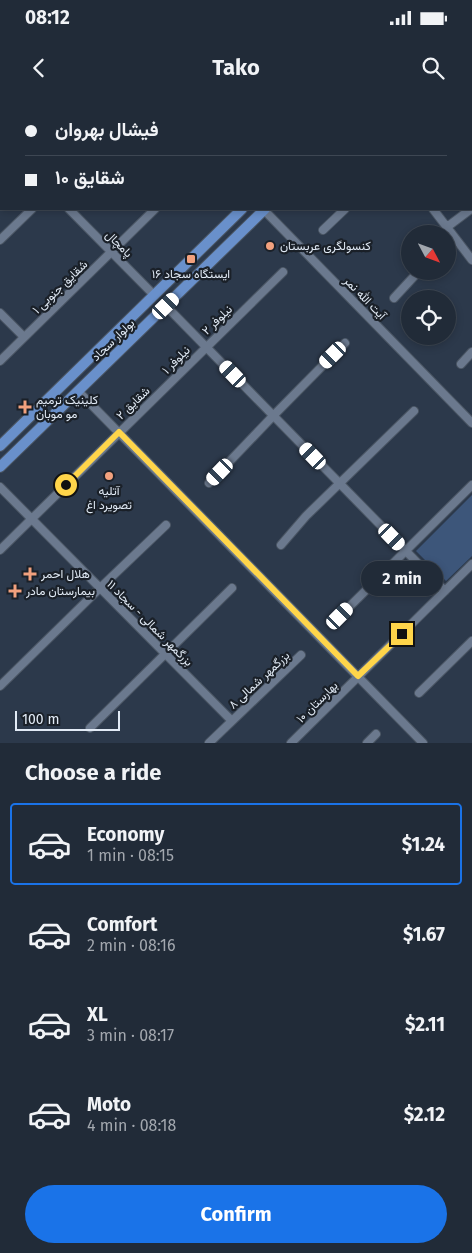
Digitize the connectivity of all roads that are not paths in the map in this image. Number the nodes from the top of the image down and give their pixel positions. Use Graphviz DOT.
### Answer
graph roads {
  1 [pos="31,210"];
  2 [pos="70,210"];
  3 [pos="154,210"];
  4 [pos="241,210"];
  5 [pos="263,210"];
  6 [pos="265,210"];
  7 [pos="344,210"];
  8 [pos="434,210"];
  9 [pos="468,210"];
  10 [pos="446,225"];
  11 [pos="448,225"];
  12 [pos="323,230"];
  13 [pos="0,240"];
  14 [pos="456,244"];
  15 [pos="112,252"];
  16 [pos="472,260"];
  17 [pos="283,272"];
  18 [pos="411,280"];
  19 [pos="154,295"];
  20 [pos="394,298"];
  21 [pos="166,306"];
  22 [pos="0,313"];
  23 [pos="24,337"];
  24 [pos="345,343"];
  25 [pos="206,347"];
  26 [pos="472,352"];
  27 [pos="0,361"];
  28 [pos="461,364"];
  29 [pos="163,390"];
  30 [pos="78,391"];
  31 [pos="414,411"];
  32 [pos="273,416"];
  33 [pos="472,423"];
  34 [pos="119,432"];
  35 [pos="0,446"];
  36 [pos="0,468"];
  37 [pos="209,483"];
  38 [pos="340,484"];
  39 [pos="472,485"];
  40 [pos="0,487"];
  41 [pos="32,519"];
  42 [pos="166,525"];
  43 [pos="281,545"];
  44 [pos="0,550"];
  45 [pos="406,551"];
  46 [pos="472,564"];
  47 [pos="100,588"];
  48 [pos="232,588"];
  49 [pos="445,591"];
  50 [pos="340,616"];
  51 [pos="472,641"];
  52 [pos="166,655"];
  53 [pos="302,655"];
  54 [pos="358,676"];
  55 [pos="2,685"];
  56 [pos="419,693"];
  57 [pos="232,721"];
  58 [pos="90,728"];
  59 [pos="376,734"];
  60 [pos="209,743"];
  61 [pos="291,743"];
  62 [pos="367,743"];
  63 [pos="423,743"];
  1 -- 13 [label="street"];
  2 -- 15 [label="street, پامچال"];
  3 -- 15 [label="street, شقایق جنوبی ۱"];
  4 -- 19 [label="main road, بولوار سجاد"];
  5 -- 21 [label="main road, بولوار سجاد"];
  6 -- 33 [label="street, آیت الله نمر"];
  7 -- 12 [label="street"];
  8 -- 10 [label="street"];
  9 -- 11 [label="street"];
  14 -- 16 [label="street"];
  15 -- 19 [label="street, پامچال"];
  15 -- 23 [label="street, شقایق جنوبی ۱"];
  17 -- 25 [label="street, نیلوفر ۲"];
  18 -- 20 [label="street"];
  19 -- 35 [label="main road, بولوار سجاد"];
  21 -- 25 [label="street"];
  21 -- 30 [label="main road, بولوار سجاد"];
  22 -- 23 [label="street"];
  23 -- 27 [label="street, شقایق جنوبی ۱"];
  24 -- 32 [label="street"];
  25 -- 29 [label="street, نیلوفر ۱"];
  25 -- 32 [label="street"];
  26 -- 28 [label="street"];
  29 -- 34 [label="street, شقایق ۲"];
  30 -- 34 [label="street"];
  30 -- 36 [label="main road, بولوار سجاد"];
  31 -- 38 [label="street"];
  32 -- 37 [label="street"];
  32 -- 38 [label="street"];
  34 -- 41 [label="street, شقایق ۲"];
  34 -- 54 [label="street"];
  38 -- 43 [label="street"];
  38 -- 45 [label="street"];
  39 -- 45 [label="street"];
  40 -- 41 [label="street, بزرگمهر شمالی - سجاد ۱۱"];
  41 -- 44 [label="street, شقایق ۲"];
  41 -- 47 [label="street, بزرگمهر شمالی - سجاد ۱۱"];
  42 -- 47 [label="street"];
  45 -- 49 [label="street"];
  45 -- 50 [label="street"];
  46 -- 49 [label="street, بهارستان ۱۰"];
  47 -- 52 [label="street, بزرگمهر شمالی - سجاد ۱۱"];
  47 -- 55 [label="street"];
  48 -- 52 [label="street"];
  49 -- 54 [label="street, بهارستان ۱۰"];
  51 -- 56 [label="street"];
  52 -- 57 [label="street, بزرگمهر شمالی - سجاد ۱۱"];
  52 -- 58 [label="street"];
  53 -- 57 [label="street, بزرگمهر شمالی ۸"];
  54 -- 61 [label="street, بهارستان ۱۰"];
  54 -- 63 [label="street"];
  57 -- 60 [label="street, بزرگمهر شمالی ۸"];
  59 -- 62 [label="street"];
}
